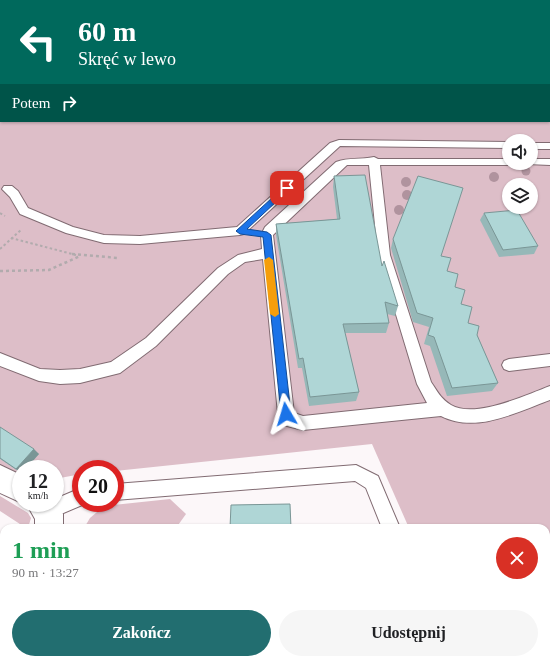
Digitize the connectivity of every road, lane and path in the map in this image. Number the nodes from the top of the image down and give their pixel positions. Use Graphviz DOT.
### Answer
graph roads {
  1 [pos="502,146"];
  2 [pos="538,146"];
  3 [pos="550,146"];
  4 [pos="374,160"];
  5 [pos="502,162"];
  6 [pos="538,162"];
  7 [pos="550,162"];
  8 [pos="8,189"];
  9 [pos="26,224"];
  10 [pos="240,231"];
  11 [pos="267,235"];
  12 [pos="0,249"];
  13 [pos="268,253"];
  14 [pos="80,256"];
  15 [pos="0,271"];
  16 [pos="0,359"];
  17 [pos="550,360"];
  18 [pos="509,365"];
  19 [pos="550,393"];
  20 [pos="442,409"];
  21 [pos="0,478"];
  22 [pos="12,485"];
  23 [pos="124,491"];
  24 [pos="72,502"];
  25 [pos="46,516"];
  26 [pos="389,524"];
  1 -- 10 [label="lane"];
  2 -- 3 [label="lane"];
  4 -- 5 [label="lane"];
  4 -- 11 [label="lane"];
  4 -- 20 [label="lane"];
  6 -- 7 [label="lane"];
  8 -- 10 [label="lane"];
  9 -- 12 [label="path"];
  10 -- 11 [label="lane"];
  11 -- 13 [label="lane"];
  13 -- 16 [label="lane"];
  13 -- 20 [label="lane"];
  14 -- 15 [label="path"];
  17 -- 18 [label="lane"];
  19 -- 20 [label="lane"];
  21 -- 22 [label="street"];
  23 -- 26 [label="lane"];
  24 -- 25 [label="lane"];
}
